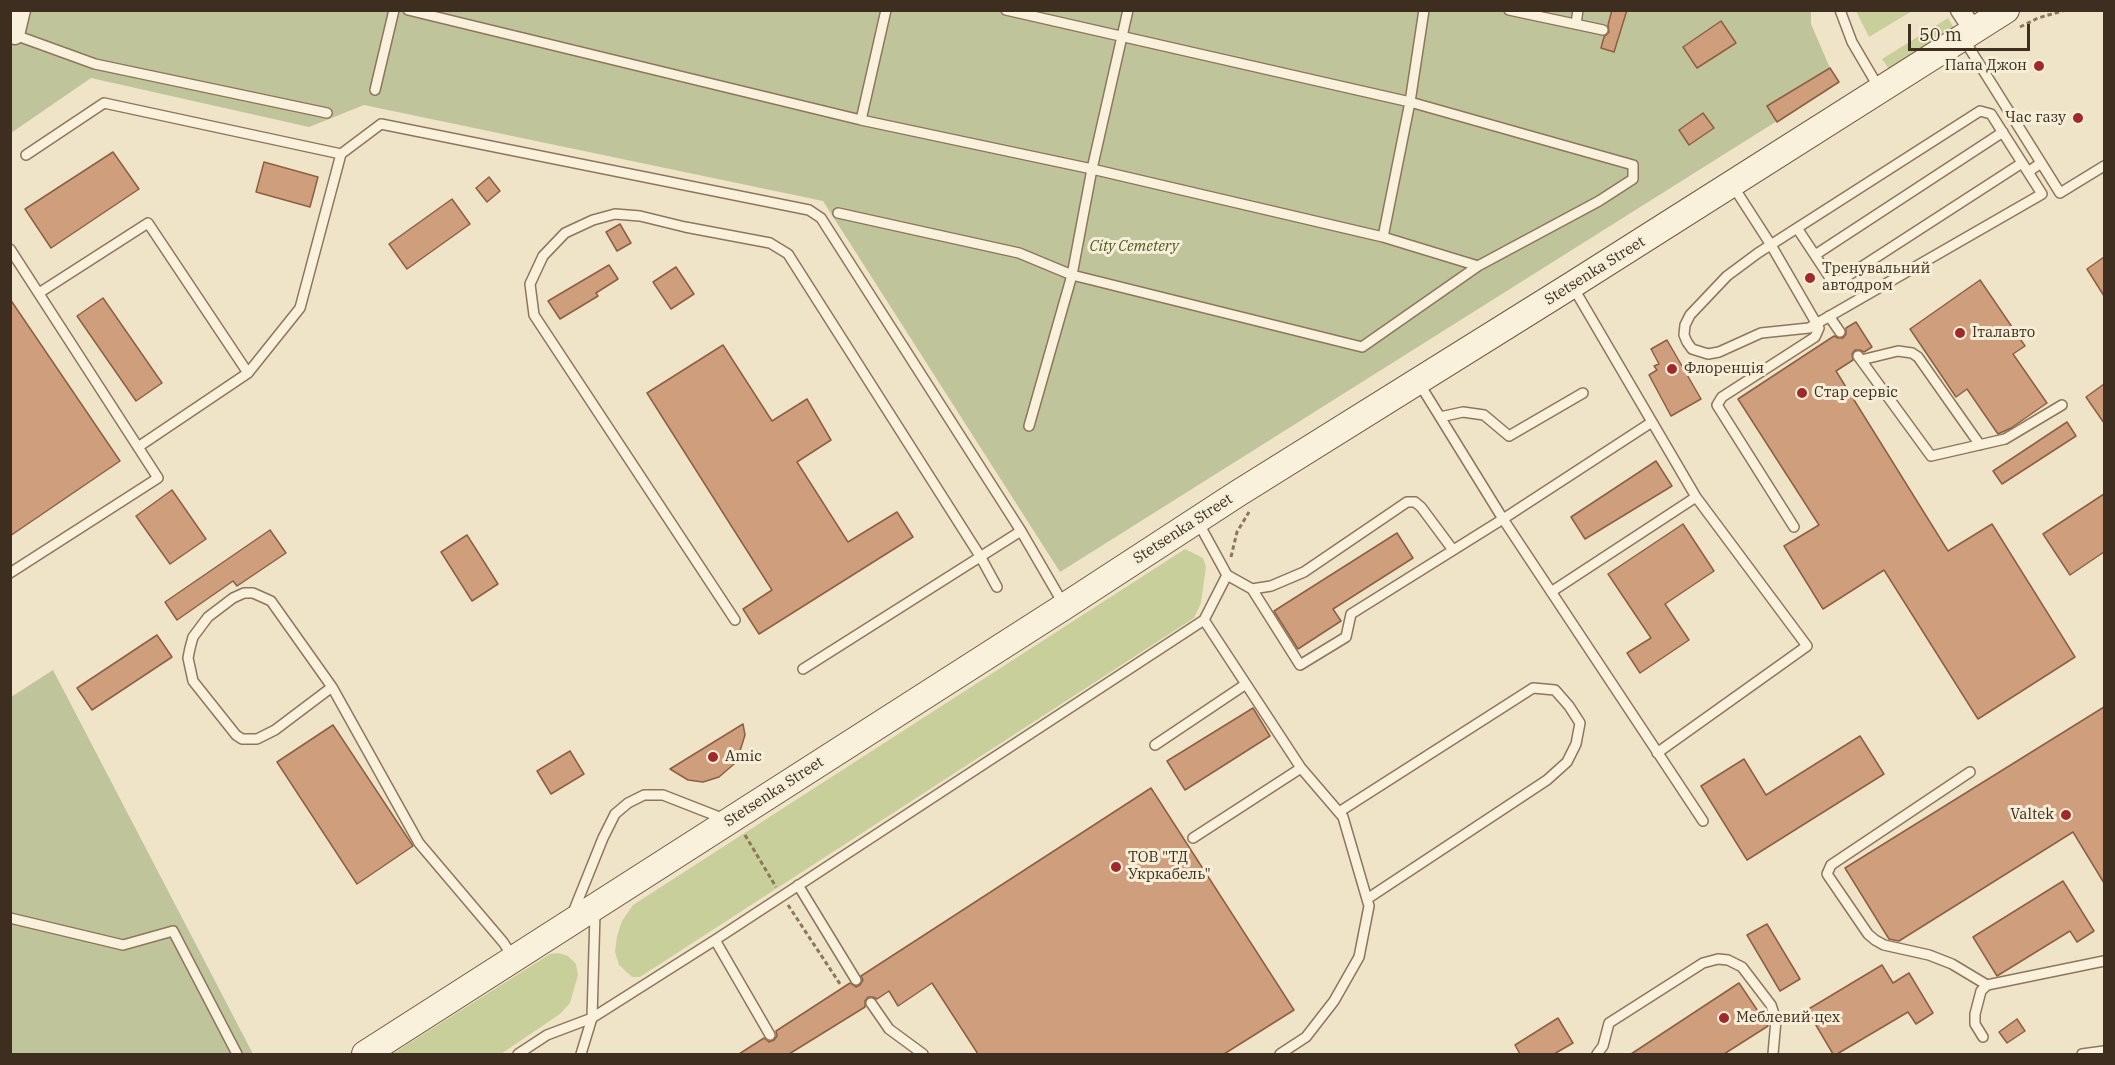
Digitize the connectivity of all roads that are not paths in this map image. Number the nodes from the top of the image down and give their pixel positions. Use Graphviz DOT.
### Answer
graph roads {
  1 [pos="21,10"];
  2 [pos="394,10"];
  3 [pos="408,10"];
  4 [pos="886,10"];
  5 [pos="1006,10"];
  6 [pos="1128,10"];
  7 [pos="1424,10"];
  8 [pos="1509,10"];
  9 [pos="1578,10"];
  10 [pos="1840,10"];
  11 [pos="2012,19"];
  12 [pos="1971,23"];
  13 [pos="1576,24"];
  14 [pos="1603,30"];
  15 [pos="13,34"];
  16 [pos="1122,36"];
  17 [pos="375,90"];
  18 [pos="1880,90"];
  19 [pos="1410,102"];
  20 [pos="327,113"];
  21 [pos="861,120"];
  22 [pos="2003,132"];
  23 [pos="341,154"];
  24 [pos="26,155"];
  25 [pos="2022,163"];
  26 [pos="2041,163"];
  27 [pos="2104,166"];
  28 [pos="1092,169"];
  29 [pos="2028,172"];
  30 [pos="1732,184"];
  31 [pos="838,213"];
  32 [pos="1797,228"];
  33 [pos="1383,237"];
  34 [pos="1771,245"];
  35 [pos="10,249"];
  36 [pos="1815,255"];
  37 [pos="1478,266"];
  38 [pos="1072,275"];
  39 [pos="1572,285"];
  40 [pos="39,293"];
  41 [pos="1829,316"];
  42 [pos="1818,323"];
  43 [pos="1840,332"];
  44 [pos="248,373"];
  45 [pos="1417,381"];
  46 [pos="1583,393"];
  47 [pos="2062,405"];
  48 [pos="1440,417"];
  49 [pos="1652,422"];
  50 [pos="1029,426"];
  51 [pos="1980,445"];
  52 [pos="138,447"];
  53 [pos="1696,497"];
  54 [pos="1503,519"];
  55 [pos="1197,520"];
  56 [pos="1794,527"];
  57 [pos="1021,531"];
  58 [pos="1453,550"];
  59 [pos="980,556"];
  60 [pos="10,573"];
  61 [pos="1227,575"];
  62 [pos="998,587"];
  63 [pos="1252,589"];
  64 [pos="1551,592"];
  65 [pos="1065,606"];
  66 [pos="735,620"];
  67 [pos="1204,620"];
  68 [pos="803,669"];
  69 [pos="1246,684"];
  70 [pos="332,687"];
  71 [pos="1155,745"];
  72 [pos="1658,753"];
  73 [pos="1301,768"];
  74 [pos="1970,772"];
  75 [pos="1339,812"];
  76 [pos="1703,821"];
  77 [pos="737,828"];
  78 [pos="1193,838"];
  79 [pos="798,885"];
  80 [pos="1367,899"];
  81 [pos="595,907"];
  82 [pos="10,918"];
  83 [pos="570,923"];
  84 [pos="716,940"];
  85 [pos="514,959"];
  86 [pos="2104,961"];
  87 [pos="856,980"];
  88 [pos="1987,985"];
  89 [pos="871,1003"];
  90 [pos="592,1018"];
  91 [pos="770,1035"];
  92 [pos="1983,1037"];
  93 [pos="2104,1051"];
  94 [pos="237,1054"];
  95 [pos="365,1054"];
  96 [pos="518,1054"];
  97 [pos="581,1054"];
  98 [pos="922,1054"];
  99 [pos="1280,1054"];
  100 [pos="1597,1054"];
  101 [pos="1773,1054"];
  102 [pos="2082,1054"];
  1 -- 15 [label="street"];
  2 -- 17 [label="lane"];
  3 -- 21 [label="lane"];
  4 -- 21 [label="lane"];
  5 -- 16 [label="lane"];
  6 -- 16 [label="lane"];
  7 -- 19 [label="lane"];
  8 -- 13 [label="lane"];
  9 -- 13 [label="lane"];
  10 -- 18 [label="lane"];
  11 -- 12 [label="main road, Stetsenka Street"];
  12 -- 18 [label="main road, Stetsenka Street"];
  12 -- 26 [label="lane"];
  13 -- 14 [label="lane"];
  15 -- 20 [label="lane"];
  16 -- 19 [label="lane"];
  16 -- 28 [label="lane"];
  18 -- 30 [label="main road, Stetsenka Street"];
  19 -- 33 [label="lane"];
  19 -- 37 [label="lane"];
  21 -- 28 [label="lane"];
  22 -- 25 [label="lane"];
  22 -- 32 [label="lane"];
  22 -- 36 [label="lane"];
  23 -- 24 [label="lane"];
  23 -- 44 [label="lane"];
  23 -- 57 [label="lane"];
  25 -- 29 [label="lane"];
  25 -- 36 [label="lane"];
  26 -- 27 [label="lane"];
  26 -- 29 [label="lane"];
  28 -- 33 [label="lane"];
  28 -- 38 [label="lane"];
  29 -- 41 [label="lane"];
  30 -- 34 [label="lane"];
  30 -- 39 [label="main road, Stetsenka Street"];
  31 -- 38 [label="lane"];
  32 -- 34 [label="lane"];
  32 -- 36 [label="lane"];
  33 -- 37 [label="lane"];
  34 -- 42 [label="lane"];
  34 -- 42 [label="lane"];
  35 -- 40 [label="lane"];
  37 -- 38 [label="lane"];
  38 -- 50 [label="lane"];
  39 -- 45 [label="main road, Stetsenka Street"];
  39 -- 49 [label="lane"];
  40 -- 44 [label="lane"];
  40 -- 52 [label="lane"];
  41 -- 42 [label="lane"];
  41 -- 43 [label="lane"];
  42 -- 56 [label="lane"];
  44 -- 52 [label="lane"];
  45 -- 48 [label="lane"];
  45 -- 55 [label="main road, Stetsenka Street"];
  46 -- 48 [label="lane"];
  47 -- 51 [label="lane"];
  48 -- 54 [label="lane"];
  49 -- 53 [label="lane"];
  49 -- 54 [label="lane"];
  51 -- 51 [label="lane"];
  52 -- 60 [label="lane"];
  53 -- 64 [label="lane"];
  53 -- 72 [label="lane"];
  54 -- 58 [label="lane"];
  54 -- 64 [label="lane"];
  55 -- 61 [label="lane"];
  55 -- 65 [label="main road, Stetsenka Street"];
  57 -- 59 [label="lane"];
  57 -- 65 [label="lane"];
  58 -- 63 [label="lane"];
  58 -- 63 [label="lane"];
  59 -- 62 [label="lane"];
  59 -- 66 [label="lane"];
  59 -- 68 [label="lane"];
  61 -- 63 [label="lane"];
  61 -- 67 [label="lane"];
  64 -- 72 [label="lane"];
  65 -- 77 [label="main road, Stetsenka Street"];
  67 -- 69 [label="lane"];
  67 -- 79 [label="lane"];
  69 -- 71 [label="lane"];
  69 -- 73 [label="lane"];
  70 -- 70 [label="lane"];
  70 -- 85 [label="lane"];
  72 -- 76 [label="lane"];
  73 -- 75 [label="lane"];
  73 -- 78 [label="lane"];
  74 -- 88 [label="lane"];
  75 -- 80 [label="lane"];
  75 -- 80 [label="lane"];
  77 -- 81 [label="main road, Stetsenka Street"];
  77 -- 83 [label="lane"];
  79 -- 84 [label="lane"];
  79 -- 87 [label="lane"];
  80 -- 99 [label="lane"];
  81 -- 83 [label="main road, Stetsenka Street"];
  81 -- 90 [label="lane"];
  82 -- 94 [label="lane"];
  83 -- 85 [label="main road, Stetsenka Street"];
  84 -- 90 [label="lane"];
  84 -- 91 [label="lane"];
  85 -- 95 [label="main road, Stetsenka Street"];
  86 -- 88 [label="lane"];
  88 -- 92 [label="lane"];
  89 -- 98 [label="lane"];
  90 -- 96 [label="lane"];
  90 -- 97 [label="lane"];
  93 -- 102 [label="lane"];
  100 -- 101 [label="lane"];
}
